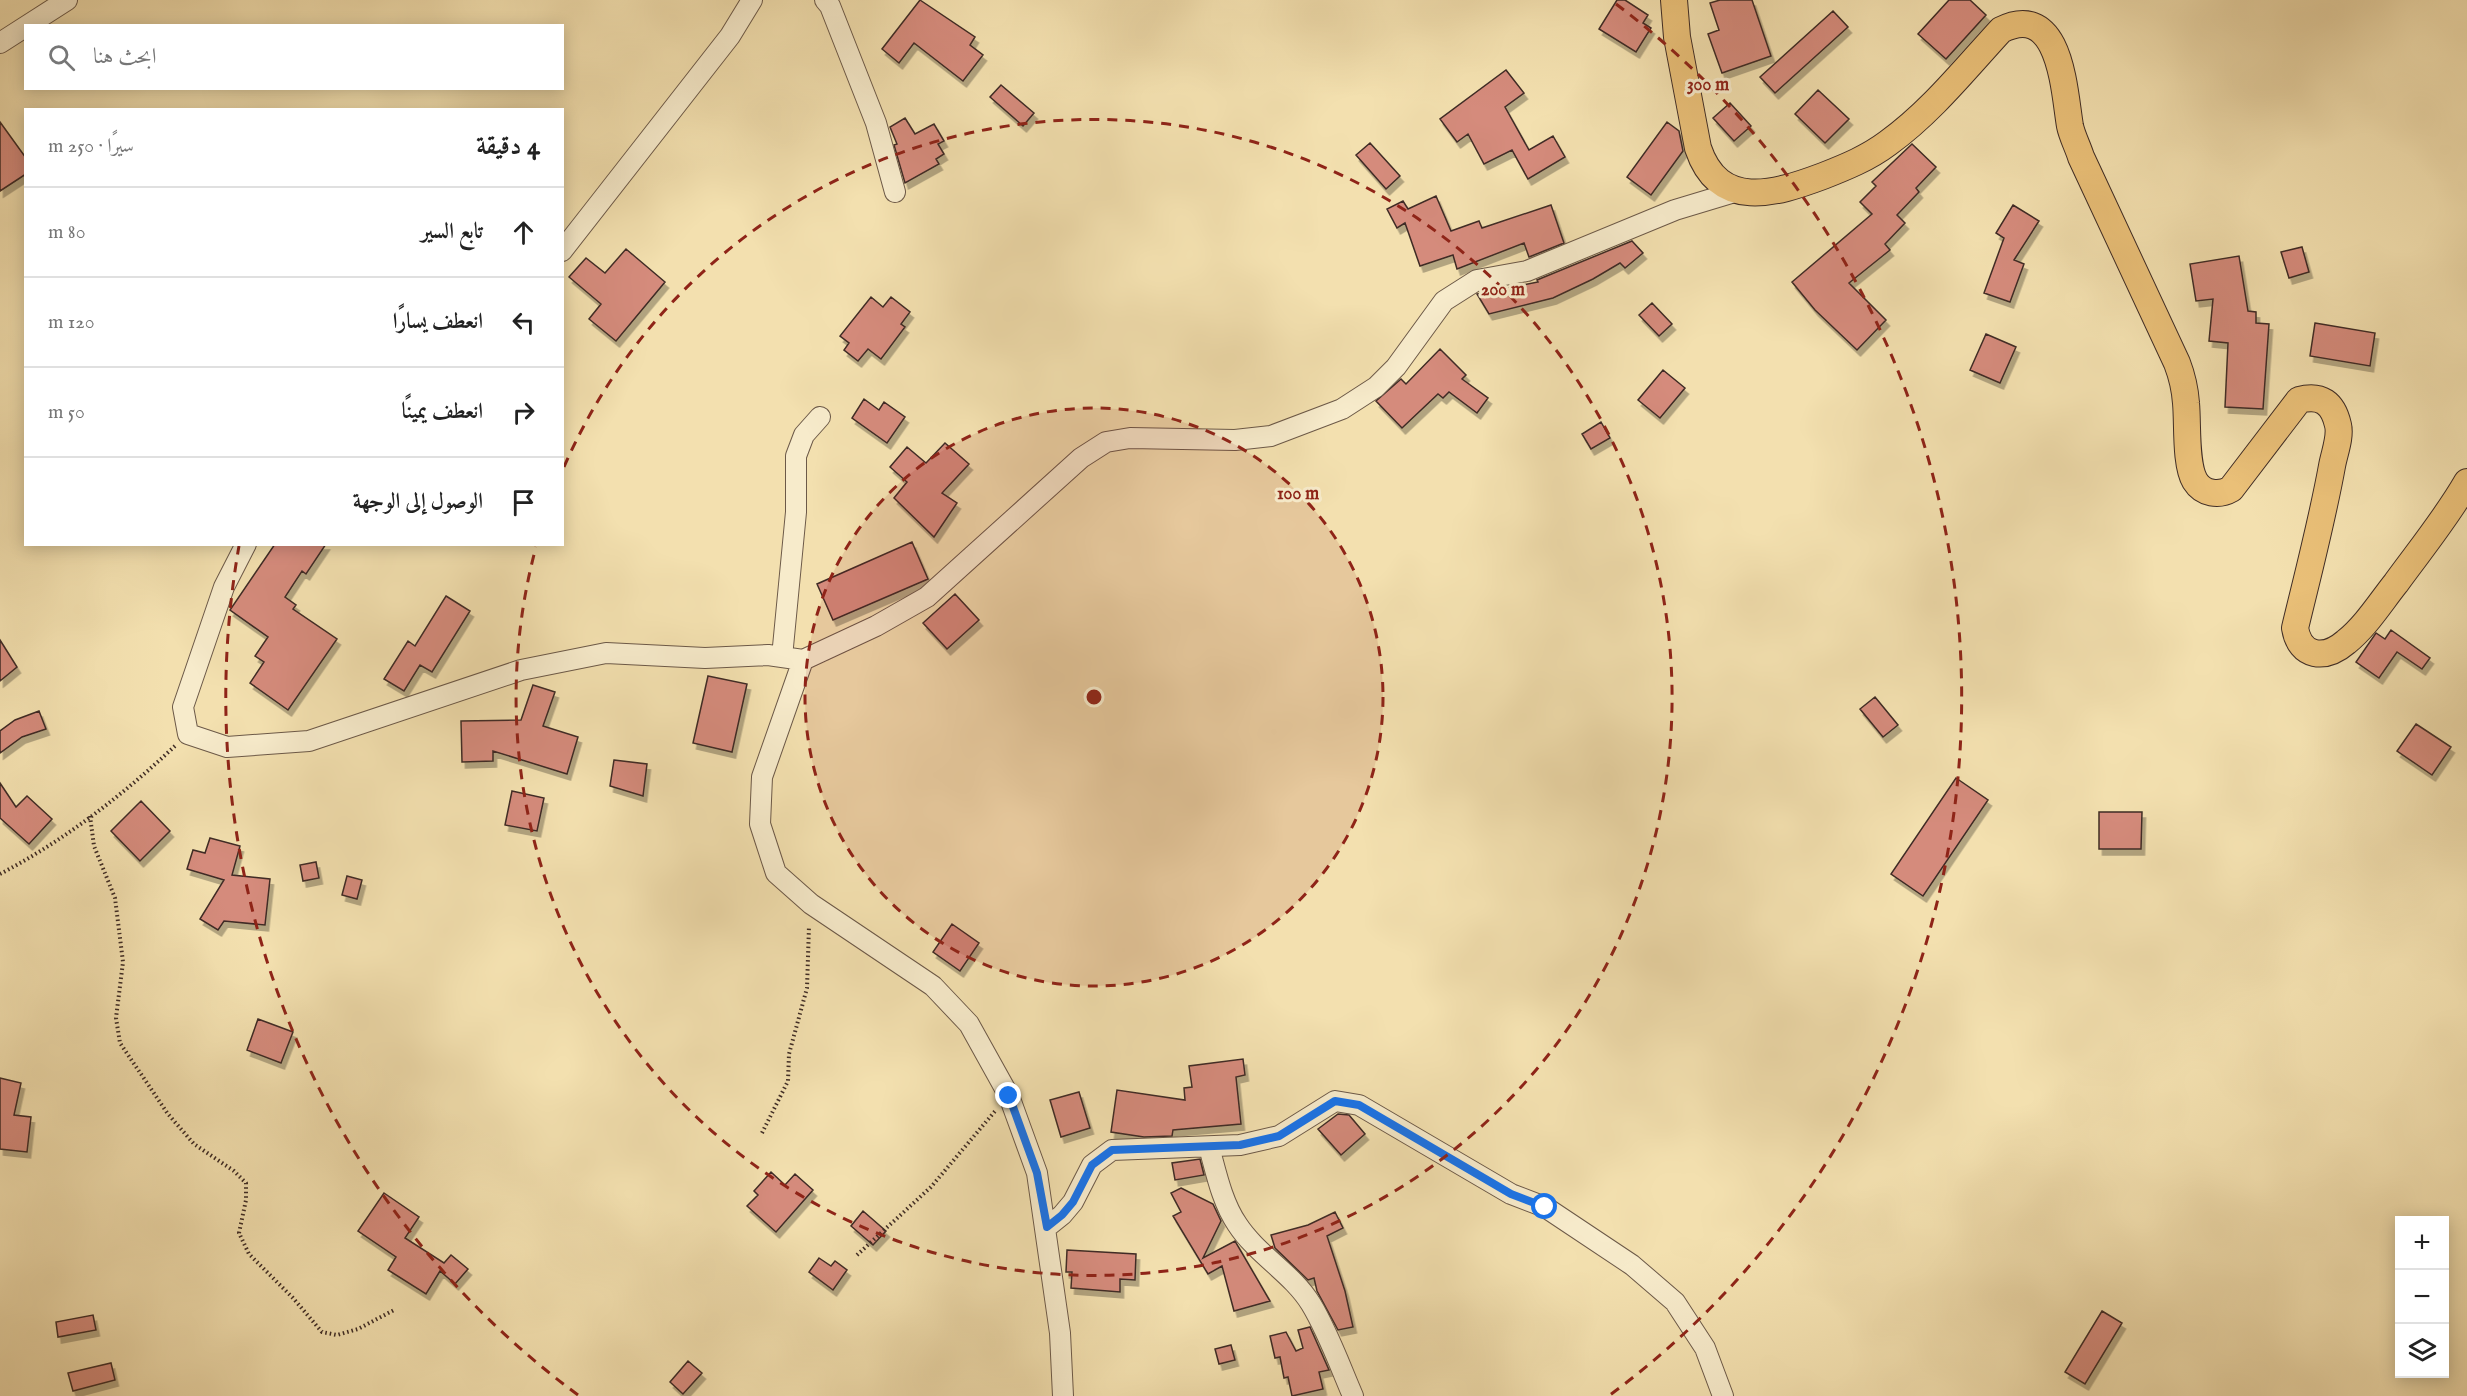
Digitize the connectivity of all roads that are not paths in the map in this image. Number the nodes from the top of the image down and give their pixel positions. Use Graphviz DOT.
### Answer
graph roads {
  1 [pos="67,0"];
  2 [pos="752,0"];
  3 [pos="825,0"];
  4 [pos="1674,0"];
  5 [pos="30,24"];
  6 [pos="24,28"];
  7 [pos="0,43"];
  8 [pos="1738,191"];
  9 [pos="895,192"];
  10 [pos="564,248"];
  11 [pos="820,417"];
  12 [pos="2467,482"];
  13 [pos="245,546"];
  14 [pos="782,657"];
  15 [pos="803,660"];
  16 [pos="1209,1147"];
  17 [pos="1047,1227"];
  18 [pos="1063,1396"];
  19 [pos="1353,1396"];
  20 [pos="1723,1396"];
  1 -- 5 [label="street"];
  2 -- 10 [label="street"];
  3 -- 9 [label="street"];
  4 -- 8 [label="main road"];
  6 -- 7 [label="street"];
  8 -- 12 [label="main road"];
  8 -- 15 [label="street"];
  11 -- 14 [label="street"];
  13 -- 14 [label="street"];
  14 -- 15 [label="street"];
  15 -- 17 [label="street"];
  16 -- 17 [label="street"];
  16 -- 19 [label="street"];
  16 -- 20 [label="street"];
  17 -- 18 [label="street"];
}
